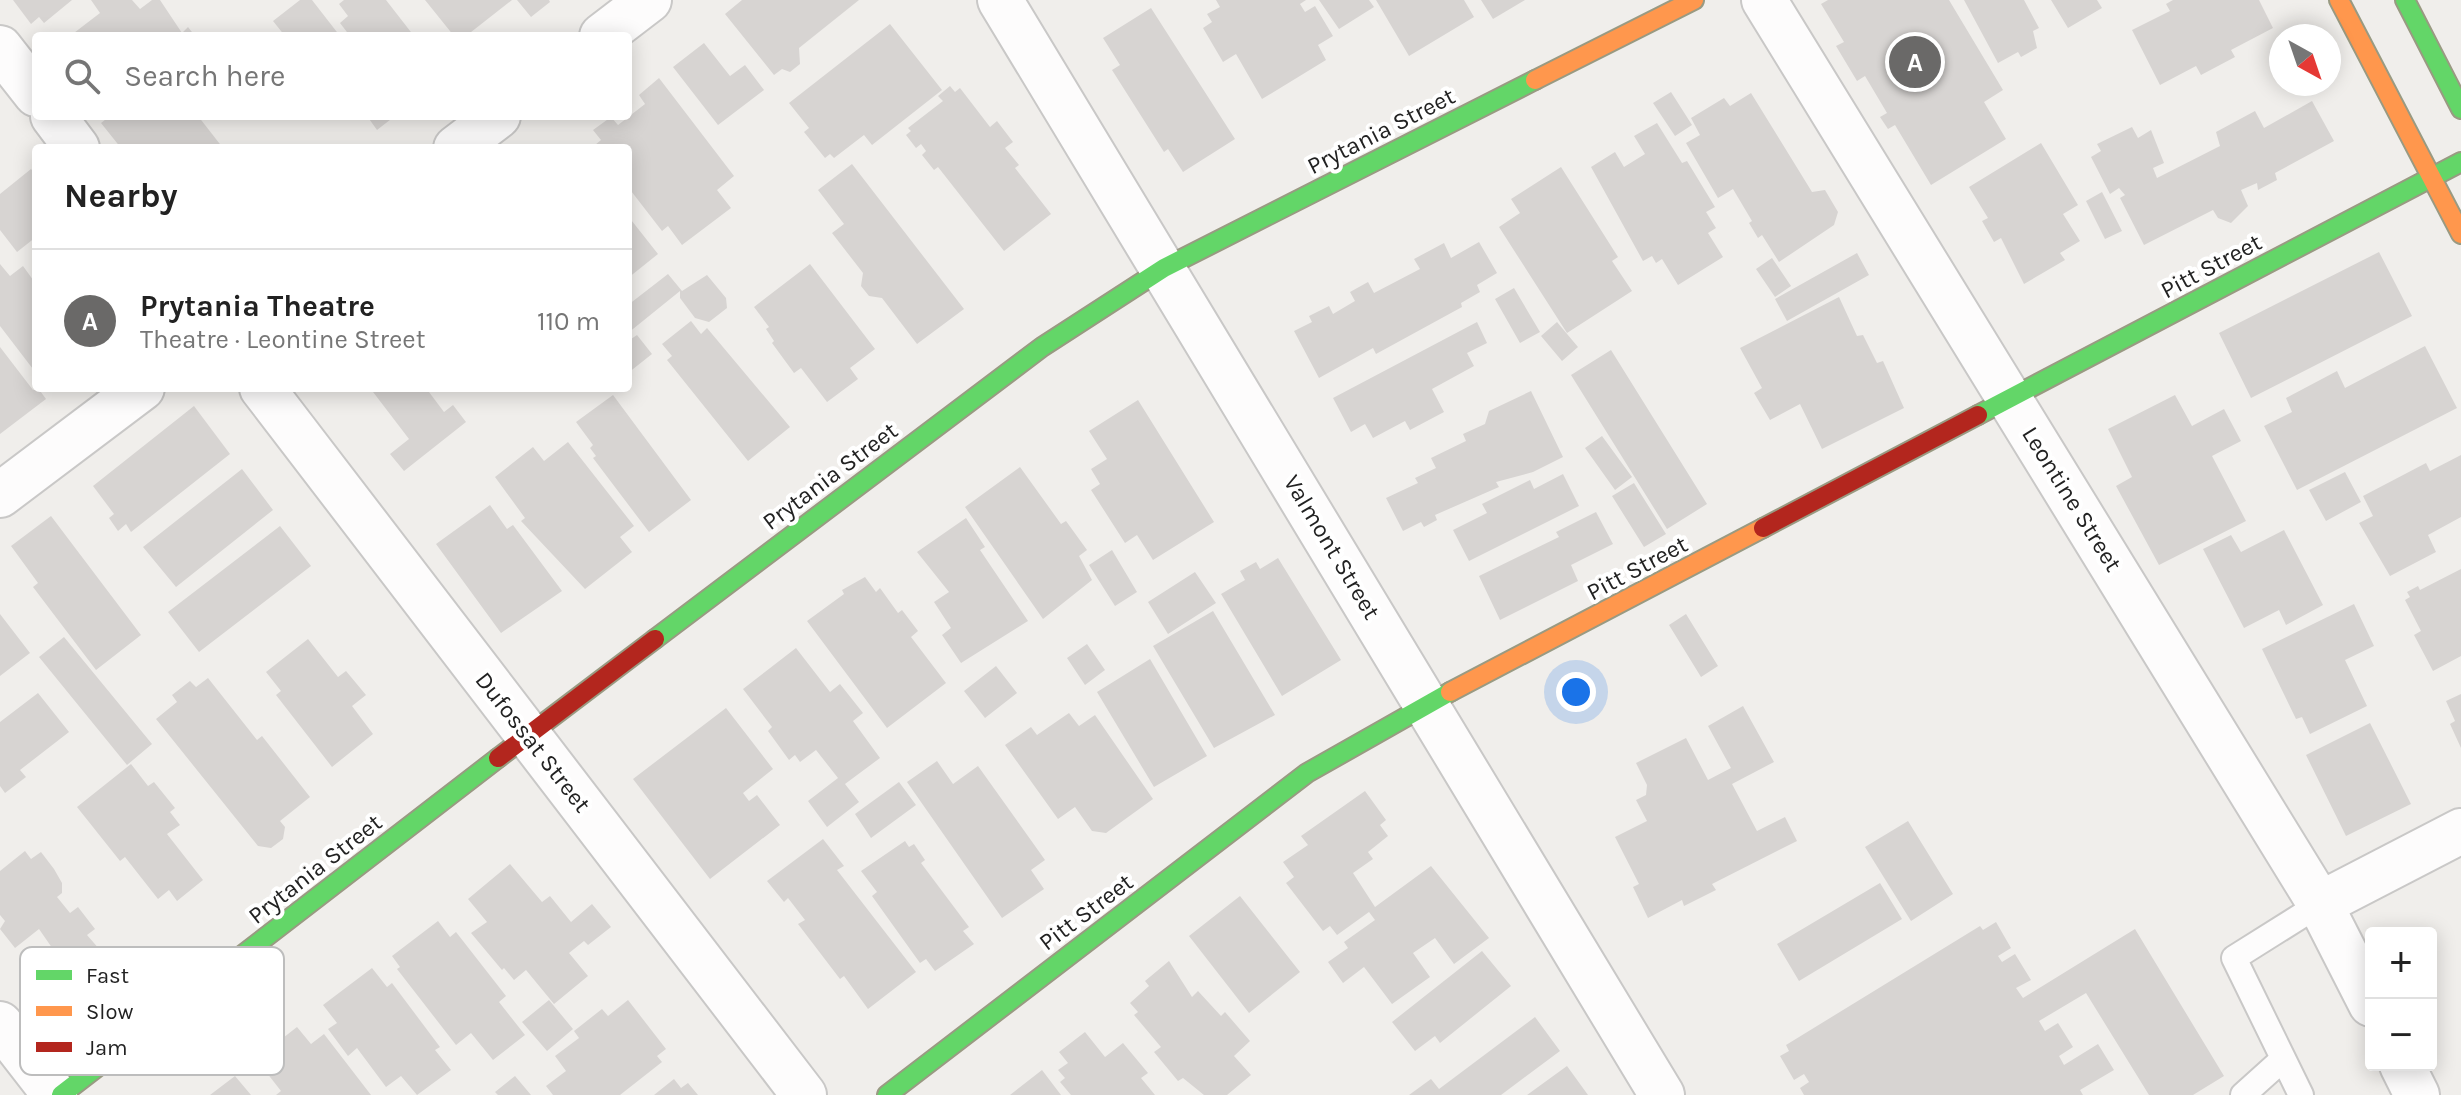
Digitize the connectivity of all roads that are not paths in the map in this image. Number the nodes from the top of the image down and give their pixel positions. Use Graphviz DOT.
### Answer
graph roads {
  1 [pos="649,0"];
  2 [pos="1000,0"];
  3 [pos="1694,0"];
  4 [pos="1764,0"];
  5 [pos="2339,0"];
  6 [pos="2405,0"];
  7 [pos="607,32"];
  8 [pos="0,48"];
  9 [pos="32,89"];
  10 [pos="2461,109"];
  11 [pos="56,120"];
  12 [pos="493,120"];
  13 [pos="74,144"];
  14 [pos="461,144"];
  15 [pos="2461,162"];
  16 [pos="2431,177"];
  17 [pos="2461,234"];
  18 [pos="1164,268"];
  19 [pos="137,392"];
  20 [pos="265,392"];
  21 [pos="2010,400"];
  22 [pos="0,495"];
  23 [pos="1426,705"];
  24 [pos="528,735"];
  25 [pos="2461,831"];
  26 [pos="2320,904"];
  27 [pos="251,947"];
  28 [pos="2368,999"];
  29 [pos="0,1024"];
  30 [pos="20,1048"];
  31 [pos="2283,1059"];
  32 [pos="2405,1071"];
  33 [pos="42,1075"];
  34 [pos="84,1075"];
  35 [pos="58,1095"];
  36 [pos="804,1095"];
  37 [pos="887,1095"];
  38 [pos="1662,1095"];
  39 [pos="2243,1095"];
  40 [pos="2301,1095"];
  41 [pos="2417,1095"];
  1 -- 7 [label="street"];
  2 -- 18 [label="street, Valmont Street"];
  3 -- 18 [label="street, Prytania Street"];
  4 -- 21 [label="street, Leontine Street"];
  5 -- 16 [label="street"];
  6 -- 10 [label="street"];
  8 -- 9 [label="street"];
  11 -- 13 [label="street"];
  12 -- 14 [label="street"];
  15 -- 16 [label="street, Pitt Street"];
  16 -- 17 [label="street"];
  16 -- 21 [label="street, Pitt Street"];
  18 -- 23 [label="street, Valmont Street"];
  18 -- 24 [label="street, Prytania Street"];
  19 -- 22 [label="street"];
  20 -- 24 [label="street, Dufossat Street"];
  21 -- 23 [label="street, Pitt Street"];
  21 -- 26 [label="street, Leontine Street"];
  23 -- 37 [label="street, Pitt Street"];
  23 -- 38 [label="street, Valmont Street"];
  24 -- 27 [label="street, Prytania Street"];
  24 -- 36 [label="street, Dufossat Street"];
  25 -- 26 [label="street"];
  26 -- 28 [label="street, Leontine Street"];
  26 -- 31 [label="lane"];
  29 -- 30 [label="street"];
  31 -- 39 [label="lane"];
  31 -- 40 [label="lane"];
  32 -- 41 [label="street"];
  33 -- 35 [label="street"];
  34 -- 35 [label="street, Prytania Street"];
}
